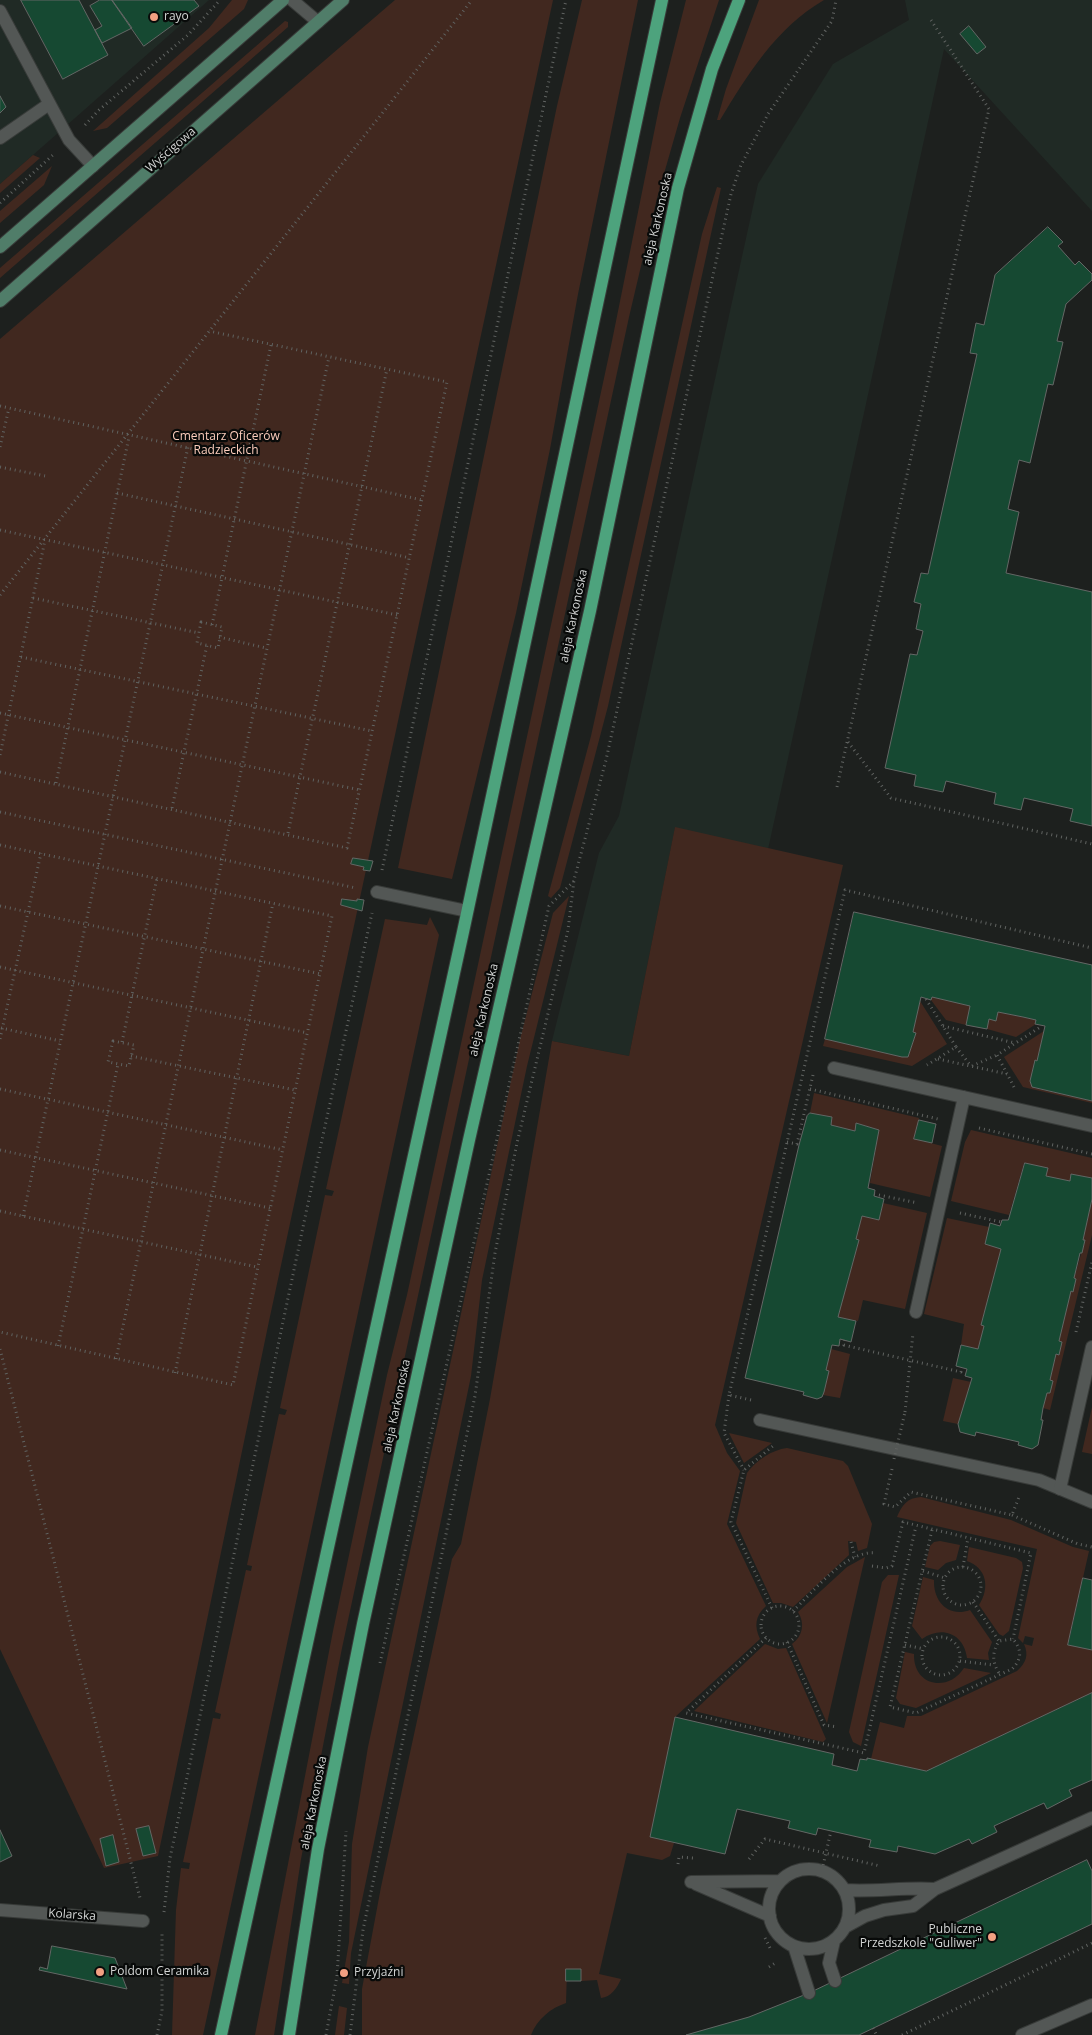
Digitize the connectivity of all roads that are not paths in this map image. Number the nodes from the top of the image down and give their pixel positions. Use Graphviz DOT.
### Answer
graph roads {
  1 [pos="283,0"];
  2 [pos="292,0"];
  3 [pos="343,0"];
  4 [pos="662,0"];
  5 [pos="739,0"];
  6 [pos="0,11"];
  7 [pos="318,22"];
  8 [pos="49,104"];
  9 [pos="0,138"];
  10 [pos="93,166"];
  11 [pos="0,247"];
  12 [pos="0,301"];
  13 [pos="377,892"];
  14 [pos="467,911"];
  15 [pos="834,1068"];
  16 [pos="964,1097"];
  17 [pos="1092,1126"];
  18 [pos="916,1312"];
  19 [pos="1092,1347"];
  20 [pos="760,1420"];
  21 [pos="1060,1489"];
  22 [pos="1092,1502"];
  23 [pos="1092,1818"];
  24 [pos="780,1881"];
  25 [pos="935,1889"];
  26 [pos="845,1890"];
  27 [pos="0,1910"];
  28 [pos="770,1916"];
  29 [pos="143,1921"];
  30 [pos="845,1927"];
  31 [pos="834,1940"];
  32 [pos="794,1946"];
  33 [pos="835,1981"];
  34 [pos="809,1993"];
  35 [pos="1092,2005"];
  36 [pos="221,2035"];
  37 [pos="289,2035"];
  38 [pos="1022,2035"];
  1 -- 10 [label="main road"];
  2 -- 7 [label="street"];
  3 -- 7 [label="main road, Wyścigowa"];
  4 -- 14 [label="main road"];
  5 -- 37 [label="main road, aleja Karkonoska"];
  6 -- 8 [label="street"];
  7 -- 12 [label="main road, Wyścigowa"];
  8 -- 9 [label="street"];
  8 -- 10 [label="street"];
  10 -- 11 [label="main road"];
  13 -- 14 [label="street"];
  14 -- 36 [label="main road"];
  15 -- 16 [label="street"];
  16 -- 17 [label="street"];
  16 -- 18 [label="street"];
  19 -- 21 [label="street"];
  20 -- 21 [label="street"];
  21 -- 22 [label="street"];
  23 -- 25 [label="street"];
  24 -- 26 [label="street"];
  24 -- 28 [label="street"];
  24 -- 28 [label="street"];
  25 -- 26 [label="street"];
  25 -- 30 [label="street"];
  26 -- 30 [label="street"];
  27 -- 29 [label="street, Kolarska"];
  28 -- 32 [label="street"];
  30 -- 31 [label="street"];
  31 -- 32 [label="street"];
  31 -- 33 [label="street"];
  32 -- 34 [label="street"];
  35 -- 38 [label="street"];
}
